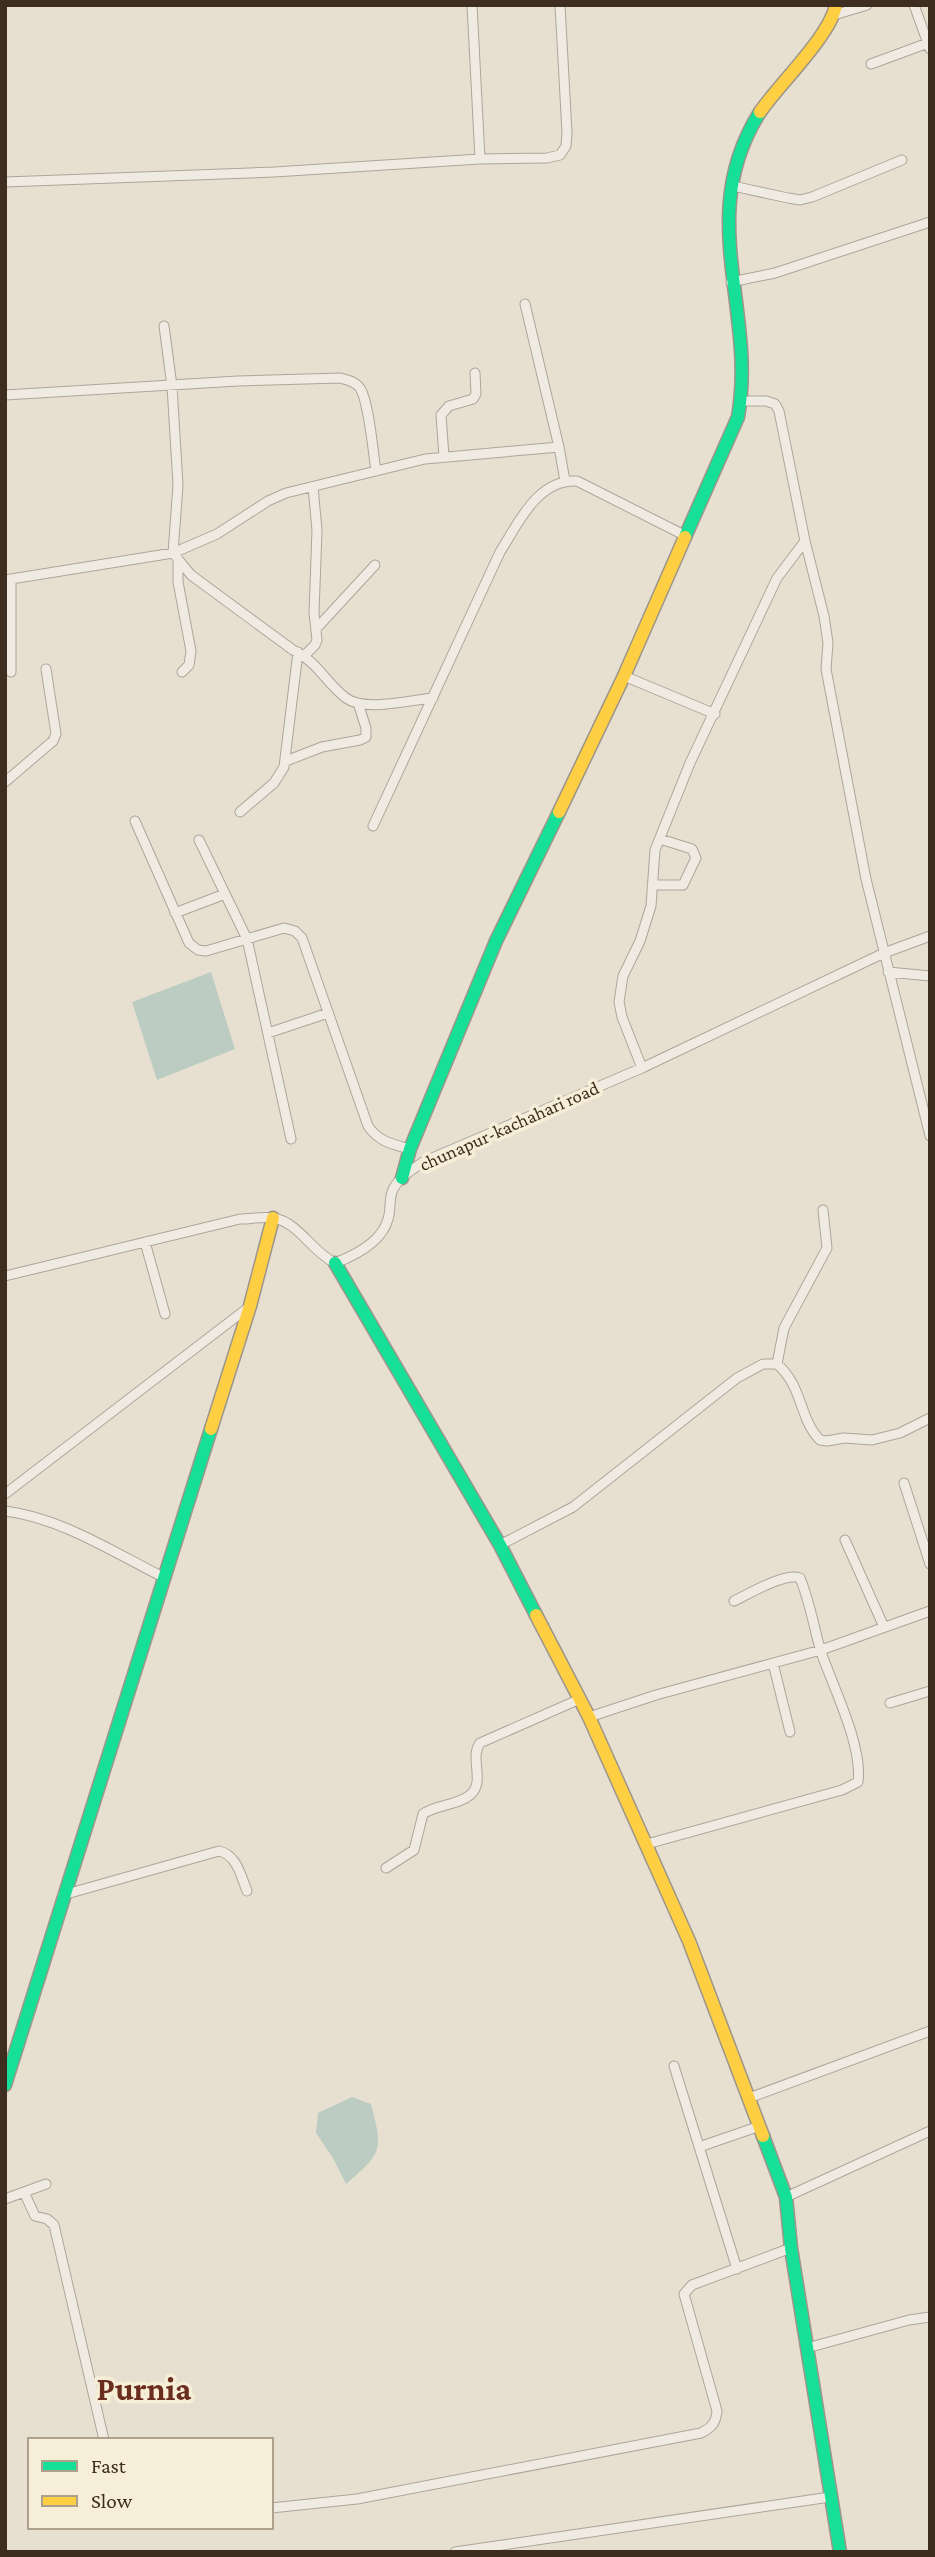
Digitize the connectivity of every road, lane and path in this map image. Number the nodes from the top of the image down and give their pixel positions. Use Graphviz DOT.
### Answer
graph roads {
  1 [pos="472,5"];
  2 [pos="560,5"];
  3 [pos="867,5"];
  4 [pos="914,5"];
  5 [pos="835,10"];
  6 [pos="929,46"];
  7 [pos="871,64"];
  8 [pos="480,159"];
  9 [pos="902,160"];
  10 [pos="5,182"];
  11 [pos="733,186"];
  12 [pos="930,222"];
  13 [pos="732,282"];
  14 [pos="525,304"];
  15 [pos="164,327"];
  16 [pos="475,373"];
  17 [pos="172,386"];
  18 [pos="5,395"];
  19 [pos="742,401"];
  20 [pos="559,447"];
  21 [pos="444,457"];
  22 [pos="376,471"];
  23 [pos="565,481"];
  24 [pos="313,487"];
  25 [pos="684,535"];
  26 [pos="805,541"];
  27 [pos="176,557"];
  28 [pos="375,565"];
  29 [pos="8,580"];
  30 [pos="316,629"];
  31 [pos="302,654"];
  32 [pos="46,669"];
  33 [pos="182,671"];
  34 [pos="11,672"];
  35 [pos="624,676"];
  36 [pos="433,698"];
  37 [pos="358,703"];
  38 [pos="715,714"];
  39 [pos="286,761"];
  40 [pos="5,782"];
  41 [pos="240,812"];
  42 [pos="135,821"];
  43 [pos="373,826"];
  44 [pos="660,839"];
  45 [pos="199,841"];
  46 [pos="653,885"];
  47 [pos="225,894"];
  48 [pos="175,913"];
  49 [pos="930,936"];
  50 [pos="247,939"];
  51 [pos="884,953"];
  52 [pos="888,972"];
  53 [pos="930,976"];
  54 [pos="328,1013"];
  55 [pos="268,1033"];
  56 [pos="642,1068"];
  57 [pos="930,1136"];
  58 [pos="291,1139"];
  59 [pos="410,1149"];
  60 [pos="402,1178"];
  61 [pos="823,1210"];
  62 [pos="273,1217"];
  63 [pos="145,1242"];
  64 [pos="335,1263"];
  65 [pos="5,1276"];
  66 [pos="250,1306"];
  67 [pos="165,1314"];
  68 [pos="777,1364"];
  69 [pos="930,1418"];
  70 [pos="904,1483"];
  71 [pos="5,1494"];
  72 [pos="5,1511"];
  73 [pos="845,1541"];
  74 [pos="500,1545"];
  75 [pos="930,1564"];
  76 [pos="163,1577"];
  77 [pos="734,1601"];
  78 [pos="930,1611"];
  79 [pos="884,1627"];
  80 [pos="821,1650"];
  81 [pos="773,1662"];
  82 [pos="930,1691"];
  83 [pos="580,1699"];
  84 [pos="890,1703"];
  85 [pos="589,1717"];
  86 [pos="790,1732"];
  87 [pos="647,1844"];
  88 [pos="386,1868"];
  89 [pos="247,1891"];
  90 [pos="63,1895"];
  91 [pos="930,2031"];
  92 [pos="674,2066"];
  93 [pos="5,2085"];
  94 [pos="749,2098"];
  95 [pos="760,2126"];
  96 [pos="930,2131"];
  97 [pos="699,2147"];
  98 [pos="46,2184"];
  99 [pos="24,2192"];
  100 [pos="786,2197"];
  101 [pos="5,2199"];
  102 [pos="792,2248"];
  103 [pos="737,2269"];
  104 [pos="930,2317"];
  105 [pos="807,2348"];
  106 [pos="104,2438"];
  107 [pos="830,2497"];
  108 [pos="273,2508"];
  109 [pos="455,2552"];
  110 [pos="840,2552"];
  1 -- 8 [label="street"];
  2 -- 8 [label="street"];
  3 -- 5 [label="street"];
  4 -- 6 [label="street"];
  5 -- 11 [label="street"];
  6 -- 7 [label="street"];
  8 -- 10 [label="street"];
  9 -- 11 [label="street"];
  11 -- 13 [label="street"];
  12 -- 13 [label="street"];
  13 -- 19 [label="street"];
  14 -- 20 [label="street"];
  15 -- 17 [label="street"];
  16 -- 21 [label="street"];
  17 -- 18 [label="street"];
  17 -- 22 [label="street"];
  17 -- 27 [label="street"];
  19 -- 25 [label="street"];
  19 -- 26 [label="street"];
  20 -- 21 [label="street"];
  20 -- 23 [label="street"];
  21 -- 22 [label="street"];
  22 -- 24 [label="street"];
  23 -- 25 [label="street"];
  23 -- 36 [label="street"];
  24 -- 27 [label="street"];
  24 -- 30 [label="street"];
  25 -- 35 [label="street"];
  26 -- 38 [label="street"];
  26 -- 51 [label="street"];
  27 -- 29 [label="street"];
  27 -- 31 [label="street"];
  27 -- 33 [label="street"];
  28 -- 30 [label="street"];
  29 -- 34 [label="street"];
  30 -- 31 [label="street"];
  31 -- 37 [label="street"];
  31 -- 39 [label="street"];
  32 -- 40 [label="street"];
  35 -- 38 [label="street"];
  35 -- 59 [label="street"];
  36 -- 37 [label="street"];
  36 -- 43 [label="street"];
  37 -- 39 [label="street"];
  38 -- 44 [label="street"];
  39 -- 41 [label="street"];
  42 -- 48 [label="street"];
  44 -- 46 [label="street"];
  44 -- 46 [label="street"];
  45 -- 47 [label="street"];
  46 -- 56 [label="street"];
  47 -- 48 [label="street"];
  47 -- 50 [label="street"];
  48 -- 50 [label="street"];
  49 -- 51 [label="street, chunapur-kachahari road"];
  50 -- 54 [label="street"];
  50 -- 55 [label="street"];
  51 -- 52 [label="street"];
  51 -- 56 [label="street, chunapur-kachahari road"];
  52 -- 53 [label="street"];
  52 -- 57 [label="street"];
  54 -- 55 [label="street"];
  54 -- 59 [label="street"];
  55 -- 58 [label="street"];
  56 -- 60 [label="street, chunapur-kachahari road"];
  59 -- 60 [label="street"];
  60 -- 64 [label="street, chunapur-kachahari road"];
  61 -- 68 [label="street"];
  62 -- 63 [label="street"];
  62 -- 64 [label="street"];
  62 -- 66 [label="street"];
  63 -- 65 [label="street"];
  63 -- 67 [label="street"];
  64 -- 74 [label="street"];
  66 -- 71 [label="street"];
  66 -- 76 [label="street"];
  68 -- 69 [label="street"];
  68 -- 74 [label="street"];
  70 -- 75 [label="street"];
  72 -- 76 [label="street"];
  73 -- 79 [label="street"];
  74 -- 83 [label="street"];
  76 -- 90 [label="street"];
  77 -- 80 [label="street"];
  78 -- 79 [label="street"];
  79 -- 80 [label="street"];
  80 -- 81 [label="street"];
  80 -- 87 [label="street"];
  81 -- 85 [label="street"];
  81 -- 86 [label="street"];
  82 -- 84 [label="street"];
  83 -- 85 [label="street"];
  83 -- 88 [label="street"];
  85 -- 87 [label="street"];
  87 -- 94 [label="street"];
  89 -- 90 [label="street"];
  90 -- 93 [label="street"];
  91 -- 94 [label="street"];
  92 -- 97 [label="street"];
  94 -- 95 [label="street"];
  95 -- 97 [label="street"];
  95 -- 100 [label="street"];
  96 -- 100 [label="street"];
  97 -- 103 [label="street"];
  98 -- 99 [label="street"];
  99 -- 101 [label="street"];
  99 -- 106 [label="street"];
  100 -- 102 [label="street"];
  102 -- 103 [label="street"];
  102 -- 105 [label="street"];
  103 -- 108 [label="street"];
  104 -- 105 [label="street"];
  105 -- 107 [label="street"];
  107 -- 109 [label="street"];
  107 -- 110 [label="street"];
}
